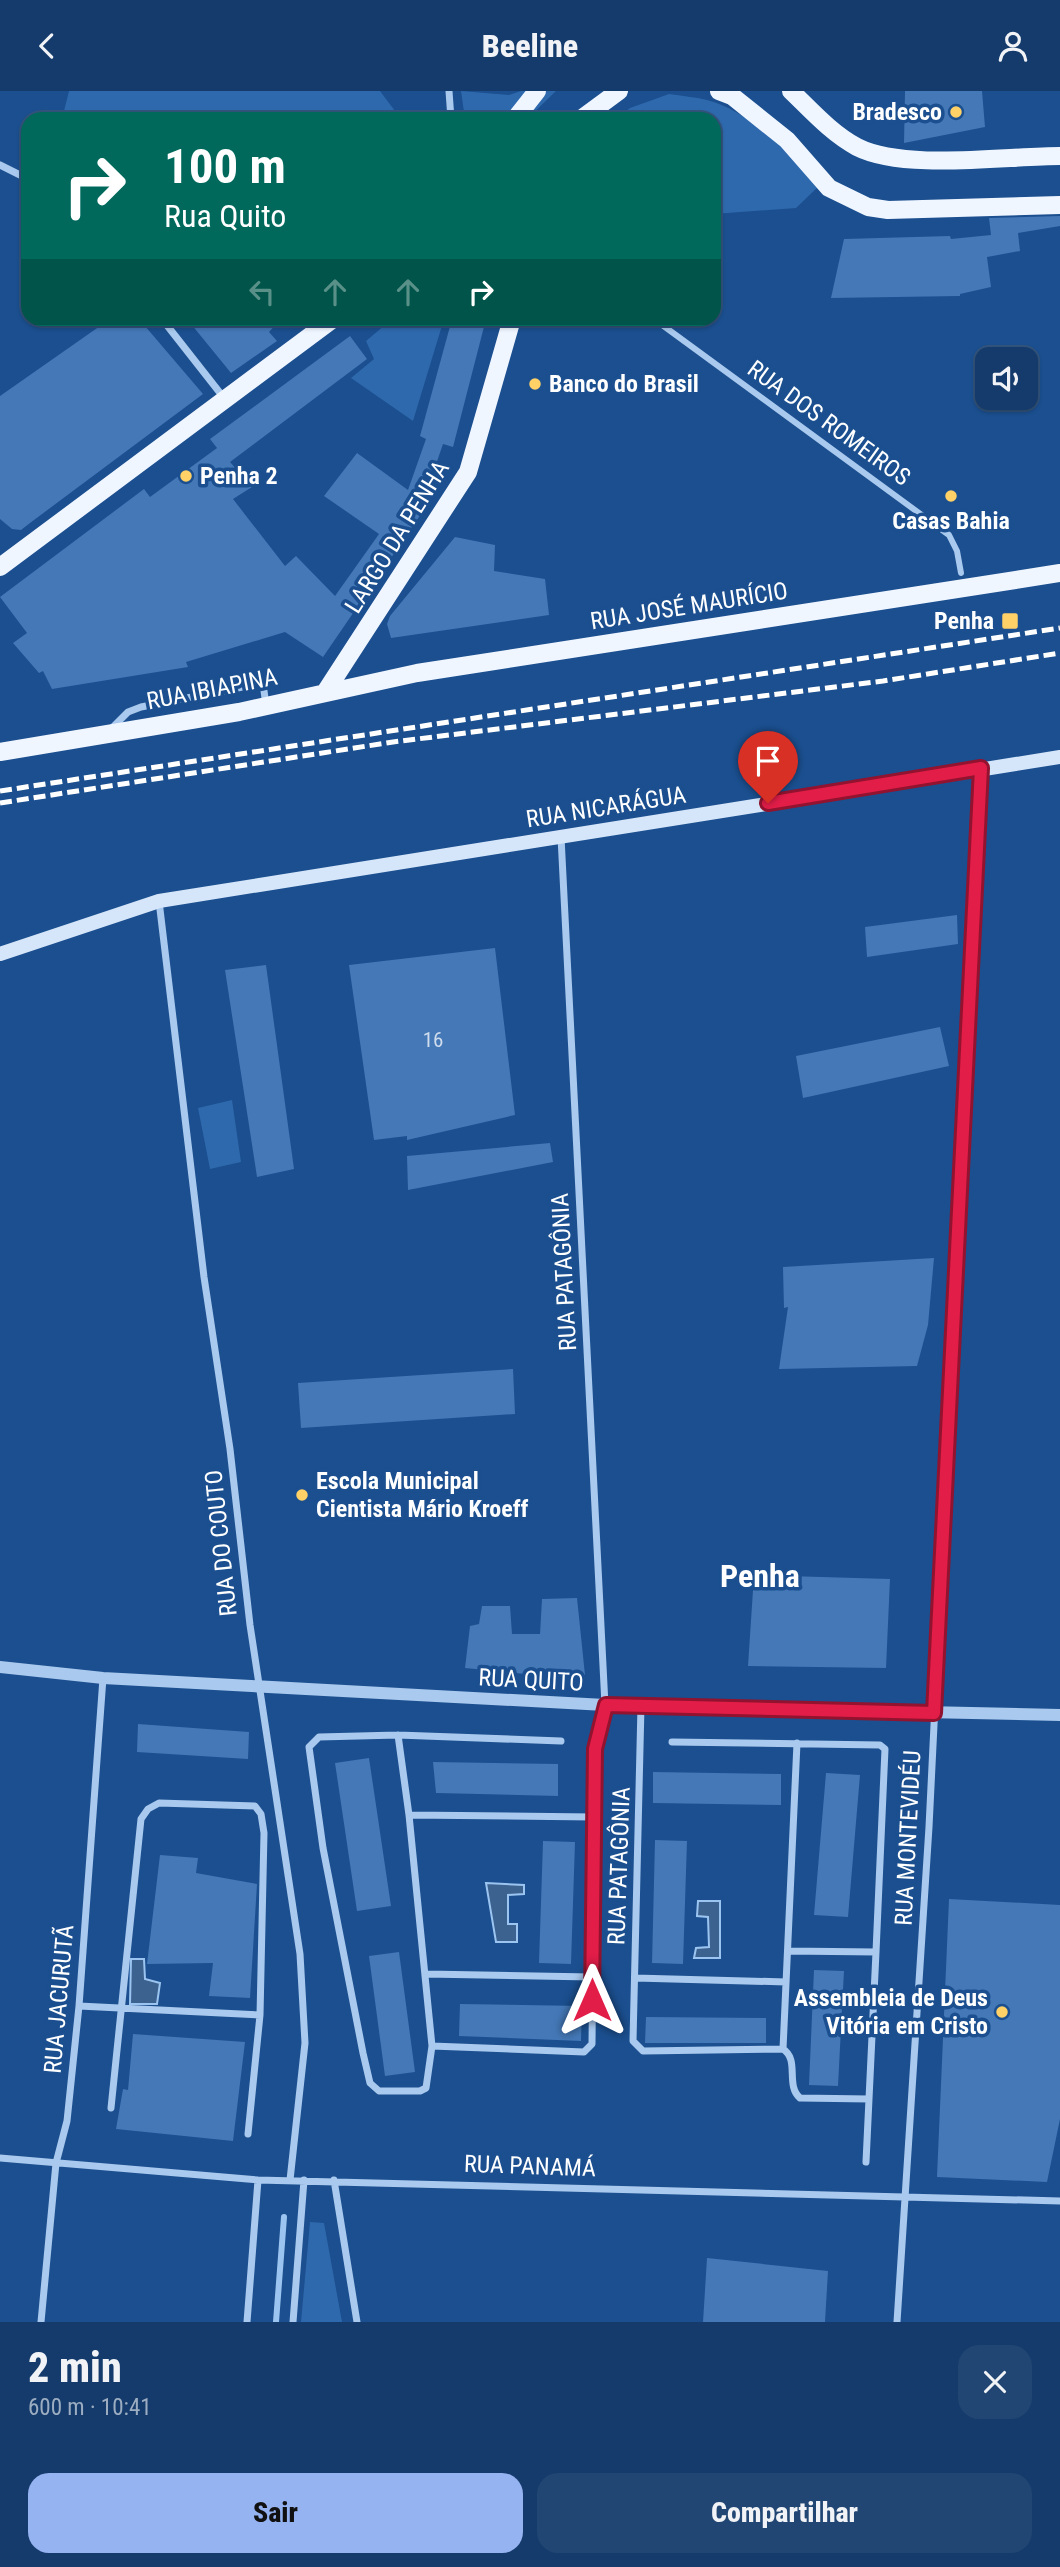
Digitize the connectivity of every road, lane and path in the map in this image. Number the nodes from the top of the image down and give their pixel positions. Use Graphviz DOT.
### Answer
graph roads {
  1 [pos="449,91"];
  2 [pos="537,91"];
  3 [pos="619,91"];
  4 [pos="719,91"];
  5 [pos="791,91"];
  6 [pos="450,112"];
  7 [pos="520,112"];
  8 [pos="590,112"];
  9 [pos="1060,156"];
  10 [pos="0,165"];
  11 [pos="21,176"];
  12 [pos="1060,205"];
  13 [pos="168,326"];
  14 [pos="324,326"];
  15 [pos="510,326"];
  16 [pos="664,326"];
  17 [pos="225,399"];
  18 [pos="3,559"];
  19 [pos="961,573"];
  20 [pos="1060,573"];
  21 [pos="327,691"];
  22 [pos="266,707"];
  23 [pos="107,733"];
  24 [pos="0,753"];
  25 [pos="1060,757"];
  26 [pos="981,768"];
  27 [pos="561,838"];
  28 [pos="159,901"];
  29 [pos="0,954"];
  30 [pos="0,1667"];
  31 [pos="103,1678"];
  32 [pos="259,1688"];
  33 [pos="606,1705"];
  34 [pos="640,1706"];
  35 [pos="934,1713"];
  36 [pos="1060,1715"];
  37 [pos="397,1735"];
  38 [pos="561,1741"];
  39 [pos="672,1742"];
  40 [pos="797,1743"];
  41 [pos="409,1815"];
  42 [pos="593,1817"];
  43 [pos="788,1951"];
  44 [pos="876,1952"];
  45 [pos="426,1974"];
  46 [pos="592,1977"];
  47 [pos="635,1978"];
  48 [pos="786,1982"];
  49 [pos="79,2006"];
  50 [pos="119,2008"];
  51 [pos="260,2015"];
  52 [pos="432,2046"];
  53 [pos="783,2049"];
  54 [pos="869,2099"];
  55 [pos="111,2108"];
  56 [pos="248,2134"];
  57 [pos="0,2158"];
  58 [pos="866,2162"];
  59 [pos="56,2163"];
  60 [pos="258,2180"];
  61 [pos="290,2180"];
  62 [pos="304,2180"];
  63 [pos="334,2180"];
  64 [pos="903,2196"];
  65 [pos="1060,2201"];
  66 [pos="41,2322"];
  67 [pos="247,2322"];
  68 [pos="293,2322"];
  69 [pos="357,2322"];
  70 [pos="897,2322"];
  1 -- 6 [label="street"];
  2 -- 7 [label="main road"];
  3 -- 8 [label="main road"];
  4 -- 12 [label="main road"];
  5 -- 9 [label="main road"];
  10 -- 11 [label="street"];
  13 -- 17 [label="street"];
  14 -- 17 [label="main road"];
  15 -- 21 [label="main road, LARGO DA PENHA"];
  16 -- 19 [label="street, RUA DOS ROMEIROS"];
  17 -- 18 [label="main road"];
  20 -- 21 [label="main road, RUA JOSÉ MAURÍCIO"];
  21 -- 22 [label="main road, RUA IBIAPINA"];
  22 -- 23 [label="main road, RUA IBIAPINA"];
  22 -- 23 [label="street, RUA IBIAPINA"];
  23 -- 24 [label="main road, RUA IBIAPINA"];
  25 -- 26 [label="main road, RUA NICARÁGUA"];
  26 -- 27 [label="main road, RUA NICARÁGUA"];
  26 -- 35 [label="street, RUA MONTEVIDÉU"];
  27 -- 28 [label="main road, RUA NICARÁGUA"];
  27 -- 33 [label="street, RUA PATAGÔNIA"];
  28 -- 29 [label="main road, RUA NICARÁGUA"];
  28 -- 32 [label="street, RUA DO COUTO"];
  30 -- 31 [label="street, RUA QUITO"];
  31 -- 32 [label="street, RUA QUITO"];
  31 -- 49 [label="street, RUA JACURUTÃ"];
  32 -- 33 [label="street, RUA QUITO"];
  32 -- 61 [label="street, RUA DO COUTO"];
  33 -- 34 [label="street, RUA QUITO"];
  33 -- 42 [label="street, RUA PATAGÔNIA"];
  34 -- 35 [label="street, RUA QUITO"];
  34 -- 47 [label="street, RUA PATAGÔNIA"];
  35 -- 36 [label="street, RUA QUITO"];
  35 -- 64 [label="street, RUA MONTEVIDÉU"];
  37 -- 38 [label="street"];
  37 -- 41 [label="street"];
  37 -- 52 [label="street"];
  39 -- 40 [label="street"];
  40 -- 43 [label="street"];
  40 -- 44 [label="street"];
  41 -- 42 [label="street"];
  41 -- 45 [label="street"];
  42 -- 46 [label="street, RUA PATAGÔNIA"];
  43 -- 44 [label="street"];
  43 -- 48 [label="street"];
  44 -- 54 [label="street"];
  45 -- 46 [label="street"];
  45 -- 52 [label="street"];
  46 -- 52 [label="street, RUA PATAGÔNIA"];
  47 -- 48 [label="street"];
  47 -- 53 [label="street, RUA PATAGÔNIA"];
  48 -- 53 [label="street"];
  49 -- 50 [label="street"];
  49 -- 59 [label="street, RUA JACURUTÃ"];
  50 -- 51 [label="street"];
  50 -- 51 [label="street"];
  50 -- 55 [label="street"];
  51 -- 56 [label="street"];
  53 -- 54 [label="street"];
  54 -- 58 [label="street"];
  57 -- 59 [label="street, RUA PANAMÁ"];
  59 -- 60 [label="street, RUA PANAMÁ"];
  59 -- 66 [label="street, RUA JACURUTÃ"];
  60 -- 61 [label="street, RUA PANAMÁ"];
  60 -- 67 [label="street"];
  61 -- 62 [label="street, RUA PANAMÁ"];
  62 -- 63 [label="street, RUA PANAMÁ"];
  62 -- 68 [label="street"];
  63 -- 64 [label="street, RUA PANAMÁ"];
  63 -- 69 [label="street"];
  64 -- 65 [label="street, RUA PANAMÁ"];
  64 -- 70 [label="street, RUA MONTEVIDÉU"];
}
